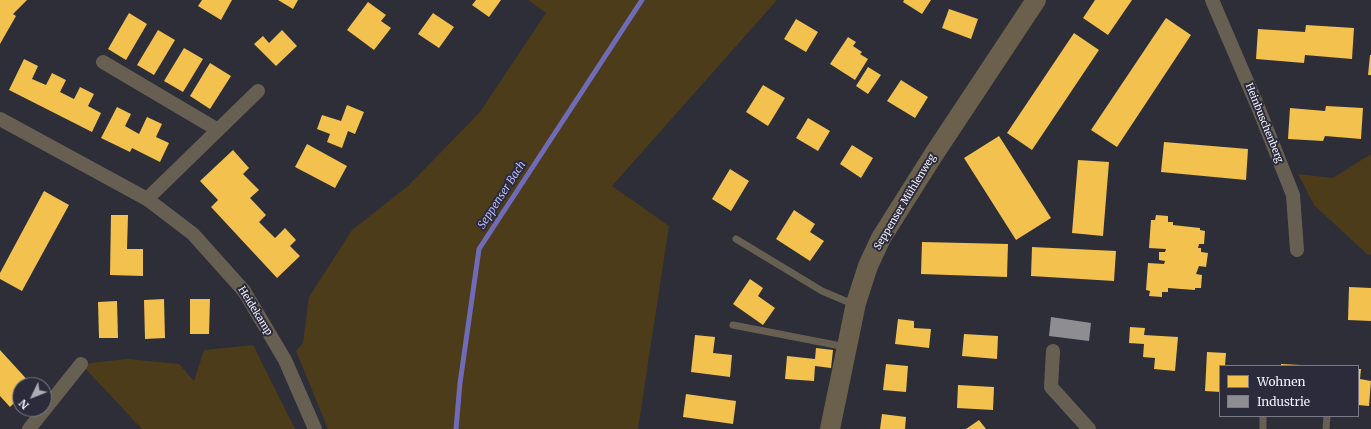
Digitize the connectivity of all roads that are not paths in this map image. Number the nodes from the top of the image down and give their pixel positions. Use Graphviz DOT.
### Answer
graph roads {
  1 [pos="1036,0"];
  2 [pos="1212,0"];
  3 [pos="103,62"];
  4 [pos="258,91"];
  5 [pos="0,119"];
  6 [pos="218,130"];
  7 [pos="147,199"];
  8 [pos="736,240"];
  9 [pos="1297,250"];
  10 [pos="855,306"];
  11 [pos="733,325"];
  12 [pos="847,347"];
  13 [pos="1053,351"];
  14 [pos="81,364"];
  15 [pos="1263,417"];
  16 [pos="1327,417"];
  17 [pos="28,429"];
  18 [pos="315,429"];
  19 [pos="830,429"];
  20 [pos="1089,429"];
  21 [pos="1263,429"];
  22 [pos="1326,429"];
  1 -- 10 [label="street, Seppenser Mühlenweg"];
  2 -- 9 [label="street, Heinbuschenberg"];
  3 -- 6 [label="street"];
  4 -- 6 [label="street"];
  5 -- 7 [label="street, Heidekamp"];
  6 -- 7 [label="street"];
  7 -- 18 [label="street, Heidekamp"];
  8 -- 10 [label="lane"];
  10 -- 12 [label="street, Seppenser Mühlenweg"];
  11 -- 12 [label="lane"];
  12 -- 19 [label="street, Seppenser Mühlenweg"];
  13 -- 20 [label="street"];
  14 -- 17 [label="street"];
  15 -- 21 [label="lane"];
  16 -- 22 [label="lane"];
}
